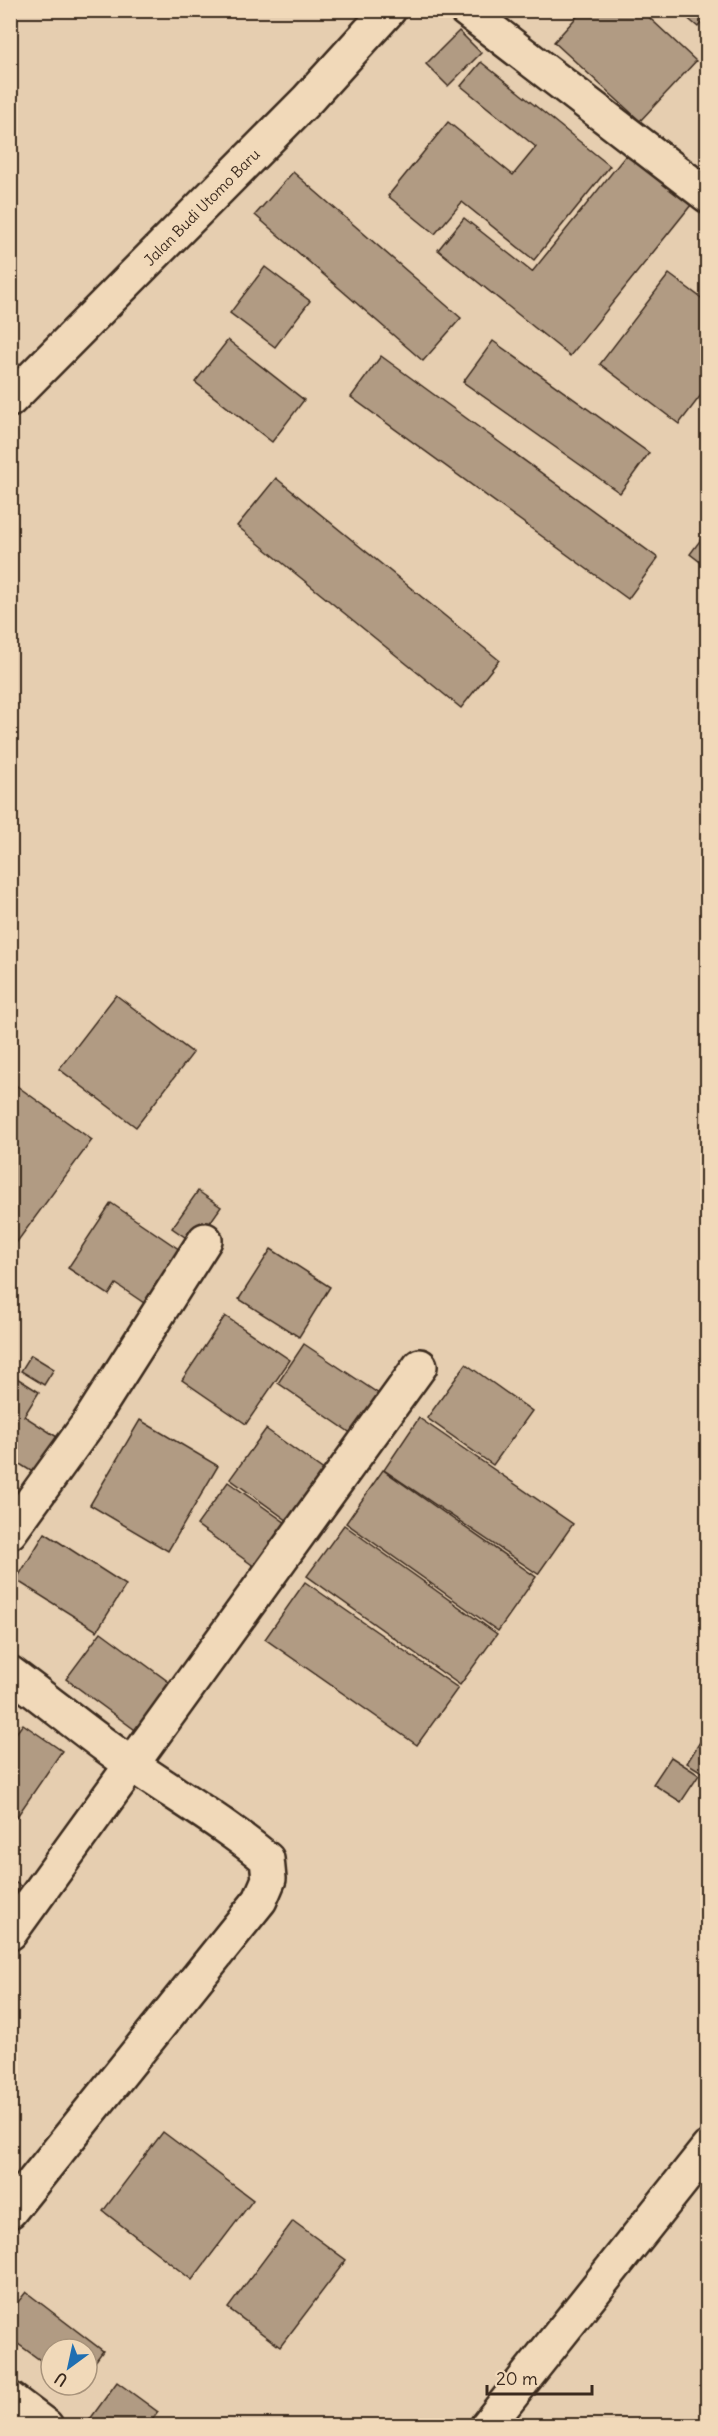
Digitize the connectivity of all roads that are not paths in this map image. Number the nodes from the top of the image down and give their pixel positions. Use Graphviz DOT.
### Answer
graph roads {
  1 [pos="389,10"];
  2 [pos="466,10"];
  3 [pos="708,196"];
  4 [pos="10,400"];
  5 [pos="205,1240"];
  6 [pos="420,1366"];
  7 [pos="10,1532"];
  8 [pos="10,1673"];
  9 [pos="131,1764"];
  10 [pos="10,1933"];
  11 [pos="708,2148"];
  12 [pos="10,2211"];
  13 [pos="10,2399"];
  14 [pos="46,2426"];
  15 [pos="488,2426"];
  1 -- 4 [label="street, Jalan Budi Utomo Baru"];
  2 -- 3 [label="street"];
  5 -- 7 [label="street"];
  6 -- 9 [label="street"];
  8 -- 9 [label="street"];
  9 -- 10 [label="street"];
  9 -- 12 [label="street"];
  11 -- 15 [label="street"];
  13 -- 14 [label="street"];
}
